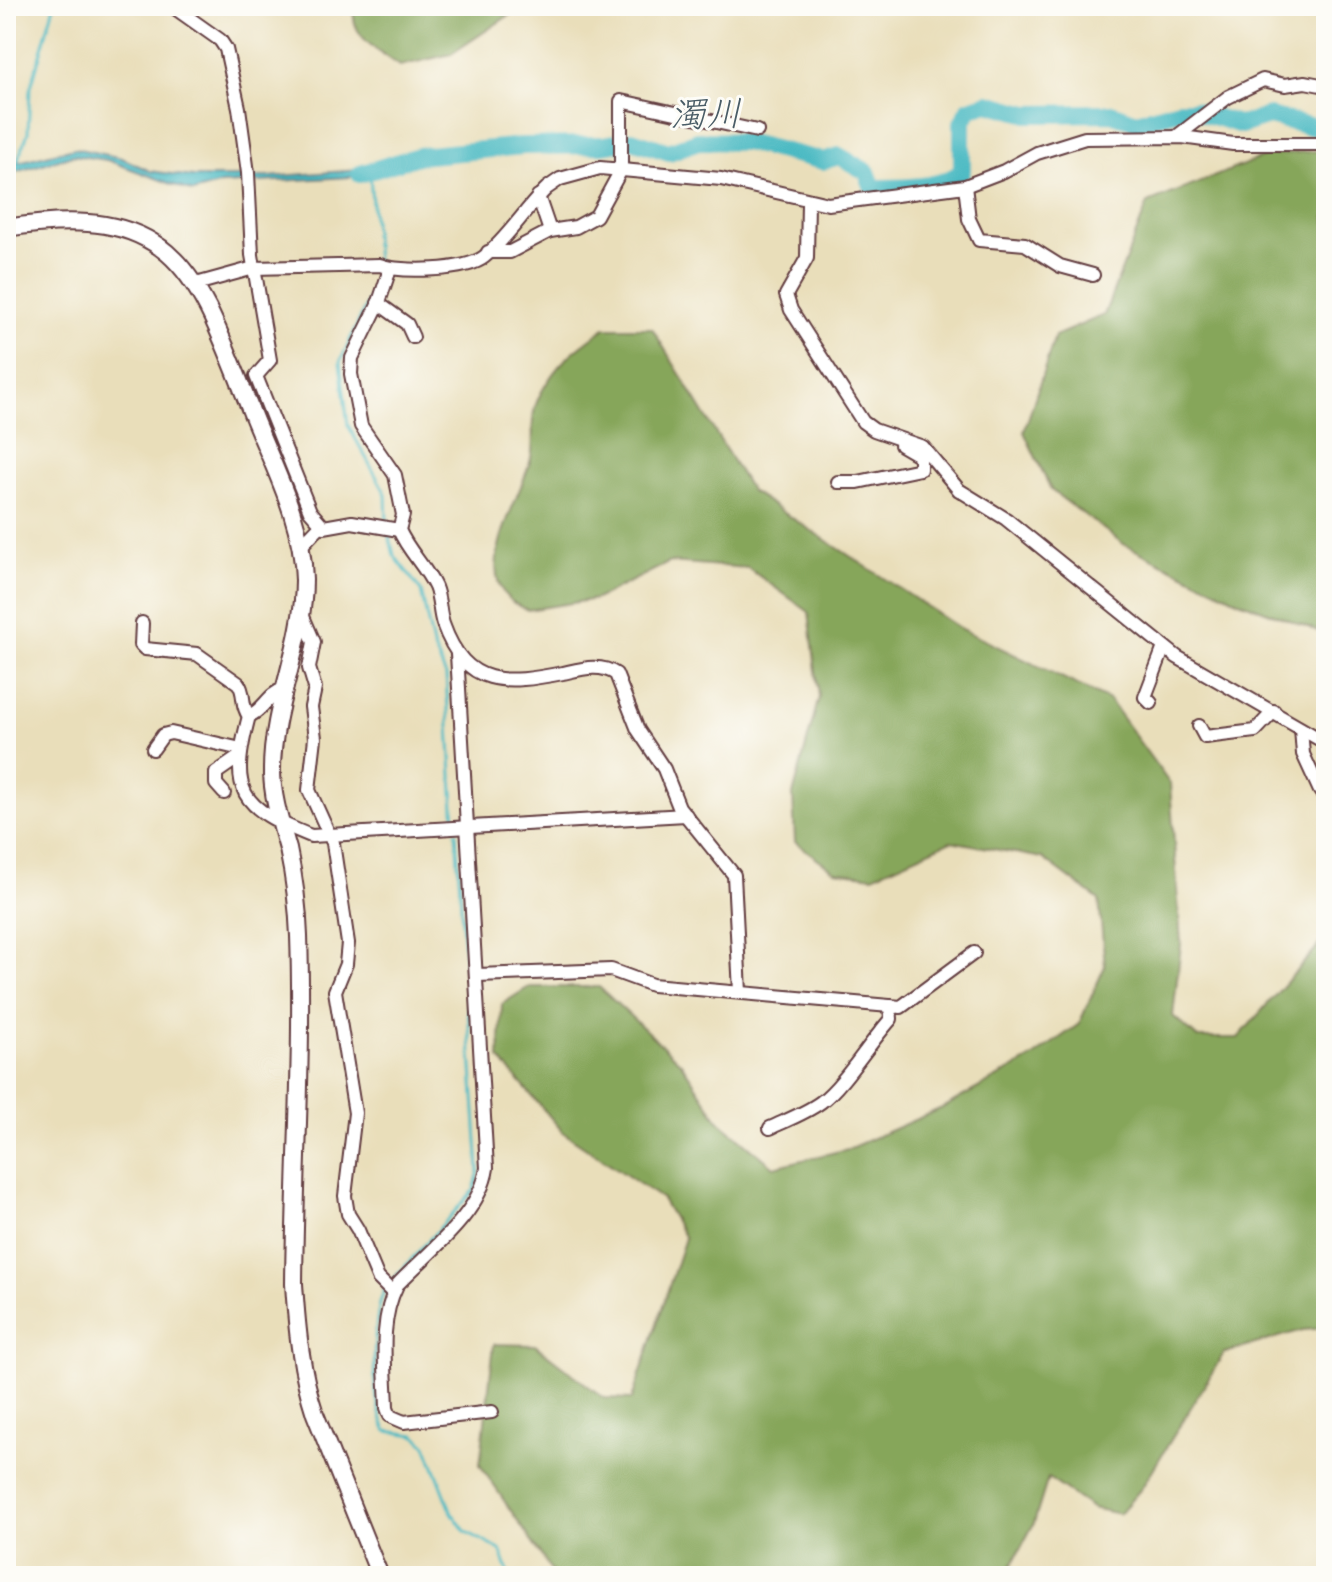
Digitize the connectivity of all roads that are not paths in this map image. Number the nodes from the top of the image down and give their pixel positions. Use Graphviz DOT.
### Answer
graph roads {
  1 [pos="172,6"];
  2 [pos="1326,86"];
  3 [pos="757,131"];
  4 [pos="1176,137"];
  5 [pos="1326,144"];
  6 [pos="621,170"];
  7 [pos="965,186"];
  8 [pos="538,196"];
  9 [pos="808,202"];
  10 [pos="6,228"];
  11 [pos="550,231"];
  12 [pos="488,252"];
  13 [pos="380,266"];
  14 [pos="254,268"];
  15 [pos="1093,275"];
  16 [pos="196,284"];
  17 [pos="378,303"];
  18 [pos="413,337"];
  19 [pos="886,434"];
  20 [pos="838,482"];
  21 [pos="321,525"];
  22 [pos="390,530"];
  23 [pos="301,546"];
  24 [pos="301,612"];
  25 [pos="142,623"];
  26 [pos="1164,647"];
  27 [pos="457,654"];
  28 [pos="283,689"];
  29 [pos="1151,703"];
  30 [pos="1274,711"];
  31 [pos="249,716"];
  32 [pos="1199,726"];
  33 [pos="1301,729"];
  34 [pos="1326,743"];
  35 [pos="153,749"];
  36 [pos="240,753"];
  37 [pos="1320,791"];
  38 [pos="224,793"];
  39 [pos="686,815"];
  40 [pos="281,823"];
  41 [pos="458,826"];
  42 [pos="330,834"];
  43 [pos="974,953"];
  44 [pos="477,975"];
  45 [pos="740,992"];
  46 [pos="890,1006"];
  47 [pos="770,1128"];
  48 [pos="388,1289"];
  49 [pos="492,1412"];
  50 [pos="380,1576"];
  1 -- 14 [label="street"];
  2 -- 4 [label="street"];
  3 -- 6 [label="street"];
  4 -- 5 [label="street"];
  4 -- 7 [label="street"];
  6 -- 8 [label="street"];
  6 -- 9 [label="street"];
  6 -- 11 [label="street"];
  7 -- 9 [label="street"];
  7 -- 15 [label="street"];
  8 -- 11 [label="street"];
  8 -- 12 [label="street"];
  9 -- 19 [label="street"];
  10 -- 16 [label="street"];
  11 -- 12 [label="street"];
  12 -- 13 [label="street"];
  13 -- 14 [label="street"];
  13 -- 17 [label="street"];
  14 -- 16 [label="street"];
  14 -- 21 [label="street"];
  16 -- 23 [label="street"];
  17 -- 18 [label="street"];
  17 -- 22 [label="street"];
  19 -- 20 [label="street"];
  19 -- 26 [label="street"];
  21 -- 22 [label="street"];
  21 -- 23 [label="street"];
  22 -- 27 [label="street"];
  23 -- 24 [label="street"];
  24 -- 28 [label="street"];
  24 -- 42 [label="street"];
  25 -- 31 [label="street"];
  26 -- 29 [label="street"];
  26 -- 30 [label="street"];
  27 -- 39 [label="street"];
  27 -- 41 [label="street"];
  28 -- 31 [label="street"];
  28 -- 40 [label="street"];
  30 -- 32 [label="street"];
  30 -- 33 [label="street"];
  31 -- 36 [label="street"];
  33 -- 34 [label="street"];
  33 -- 37 [label="street"];
  35 -- 36 [label="street"];
  36 -- 38 [label="street"];
  36 -- 40 [label="street"];
  39 -- 41 [label="street"];
  39 -- 45 [label="street"];
  40 -- 42 [label="street"];
  40 -- 50 [label="street"];
  41 -- 42 [label="street"];
  41 -- 44 [label="street"];
  42 -- 48 [label="street"];
  43 -- 46 [label="street"];
  44 -- 45 [label="street"];
  44 -- 48 [label="street"];
  45 -- 46 [label="street"];
  46 -- 47 [label="street"];
  48 -- 49 [label="street"];
}
